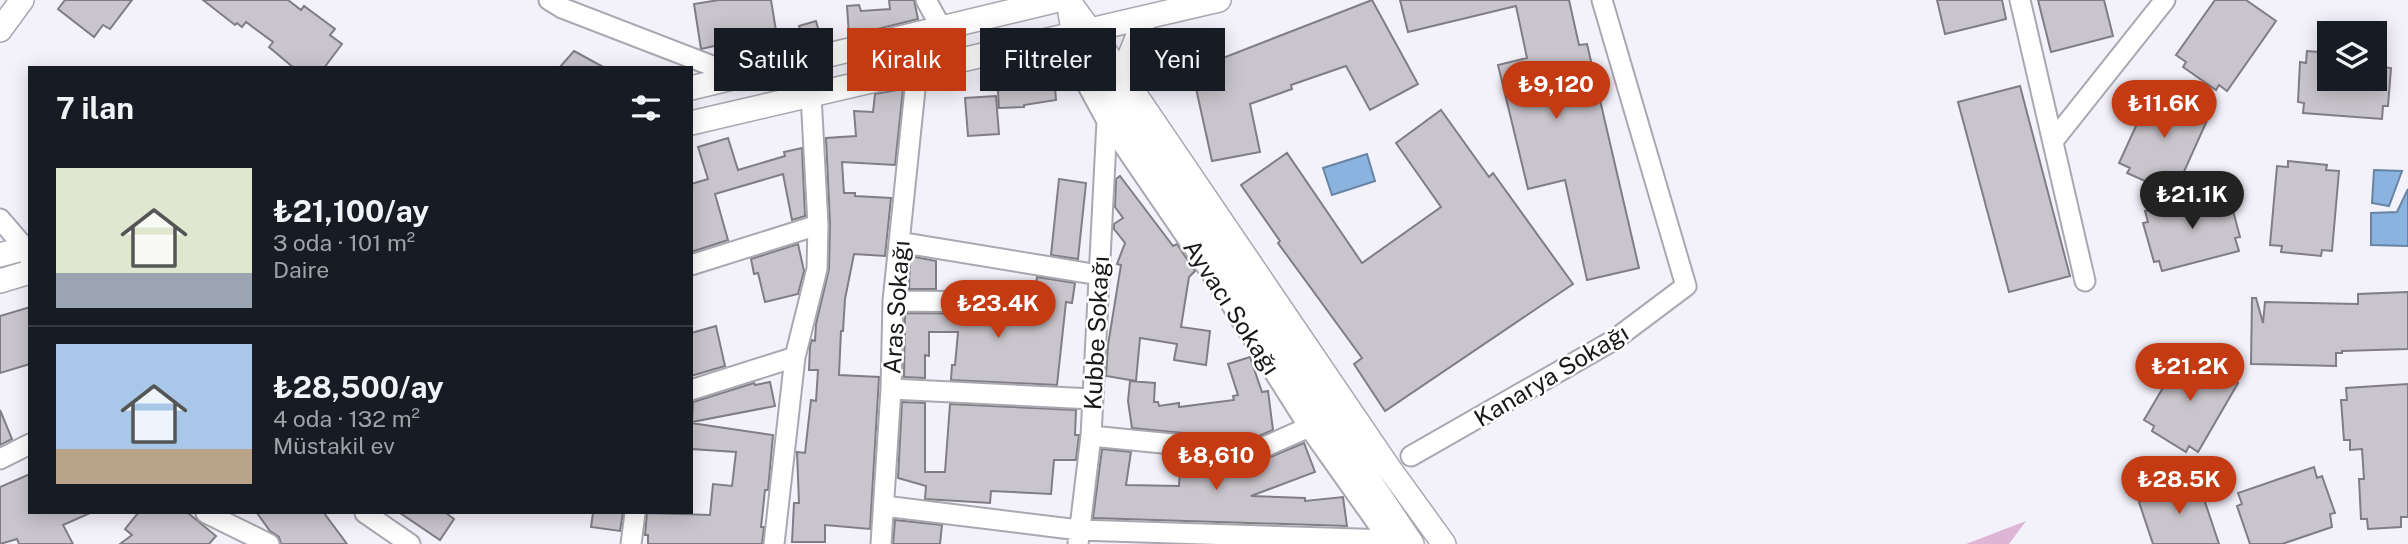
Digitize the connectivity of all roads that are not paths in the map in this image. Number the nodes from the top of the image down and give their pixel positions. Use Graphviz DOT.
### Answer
graph roads {
  1 [pos="22,0"];
  2 [pos="926,0"];
  3 [pos="1058,0"];
  4 [pos="1068,0"];
  5 [pos="1219,0"];
  6 [pos="1602,0"];
  7 [pos="2020,0"];
  8 [pos="2165,0"];
  9 [pos="557,3"];
  10 [pos="1145,18"];
  11 [pos="941,28"];
  12 [pos="946,28"];
  13 [pos="1074,28"];
  14 [pos="1104,28"];
  15 [pos="0,30"];
  16 [pos="714,66"];
  17 [pos="1116,70"];
  18 [pos="1122,75"];
  19 [pos="714,83"];
  20 [pos="847,87"];
  21 [pos="693,89"];
  22 [pos="915,91"];
  23 [pos="1095,91"];
  24 [pos="1101,91"];
  25 [pos="811,95"];
  26 [pos="1107,121"];
  27 [pos="693,123"];
  28 [pos="2053,141"];
  29 [pos="0,219"];
  30 [pos="818,225"];
  31 [pos="899,242"];
  32 [pos="28,251"];
  33 [pos="0,255"];
  34 [pos="693,264"];
  35 [pos="28,273"];
  36 [pos="1099,275"];
  37 [pos="0,281"];
  38 [pos="2085,281"];
  39 [pos="893,301"];
  40 [pos="1005,302"];
  41 [pos="795,357"];
  42 [pos="693,389"];
  43 [pos="891,389"];
  44 [pos="1093,399"];
  45 [pos="1309,427"];
  46 [pos="1091,436"];
  47 [pos="28,445"];
  48 [pos="1411,456"];
  49 [pos="0,459"];
  50 [pos="884,506"];
  51 [pos="208,514"];
  52 [pos="366,514"];
  53 [pos="635,514"];
  54 [pos="1078,537"];
  55 [pos="406,543"];
  56 [pos="1398,543"];
  57 [pos="269,544"];
  58 [pos="631,544"];
  59 [pos="774,544"];
  60 [pos="881,544"];
  61 [pos="1444,544"];
  1 -- 15 [label="main road"];
  2 -- 11 [label="street"];
  3 -- 12 [label="main road"];
  4 -- 13 [label="main road"];
  5 -- 10 [label="main road"];
  6 -- 48 [label="street, Kanarya Sokağı"];
  7 -- 28 [label="street"];
  8 -- 28 [label="street"];
  9 -- 16 [label="street"];
  10 -- 14 [label="main road"];
  10 -- 18 [label="main road"];
  17 -- 18 [label="main road, Ayvacı Sokağı"];
  18 -- 61 [label="main road, Ayvacı Sokağı"];
  19 -- 21 [label="main road"];
  20 -- 25 [label="main road"];
  22 -- 31 [label="street, Aras Sokağı"];
  23 -- 26 [label="street, Ayvacı Sokağı"];
  24 -- 56 [label="main road"];
  25 -- 27 [label="main road"];
  25 -- 30 [label="street"];
  26 -- 36 [label="street, Kubbe Sokağı"];
  26 -- 45 [label="street, Ayvacı Sokağı"];
  28 -- 38 [label="street"];
  29 -- 32 [label="street"];
  30 -- 34 [label="street"];
  30 -- 41 [label="street"];
  31 -- 36 [label="street"];
  31 -- 39 [label="street, Aras Sokağı"];
  32 -- 33 [label="main road"];
  35 -- 37 [label="main road"];
  36 -- 44 [label="street, Kubbe Sokağı"];
  39 -- 40 [label="street"];
  39 -- 43 [label="street, Aras Sokağı"];
  41 -- 42 [label="street"];
  41 -- 59 [label="street"];
  43 -- 44 [label="street"];
  43 -- 50 [label="street, Aras Sokağı"];
  44 -- 46 [label="street, Kubbe Sokağı"];
  45 -- 46 [label="street"];
  45 -- 56 [label="street, Ayvacı Sokağı"];
  46 -- 54 [label="street, Kubbe Sokağı"];
  47 -- 49 [label="street"];
  50 -- 54 [label="street"];
  50 -- 60 [label="street, Aras Sokağı"];
  51 -- 57 [label="street"];
  52 -- 55 [label="street"];
  53 -- 58 [label="street"];
  54 -- 56 [label="street"];
}
